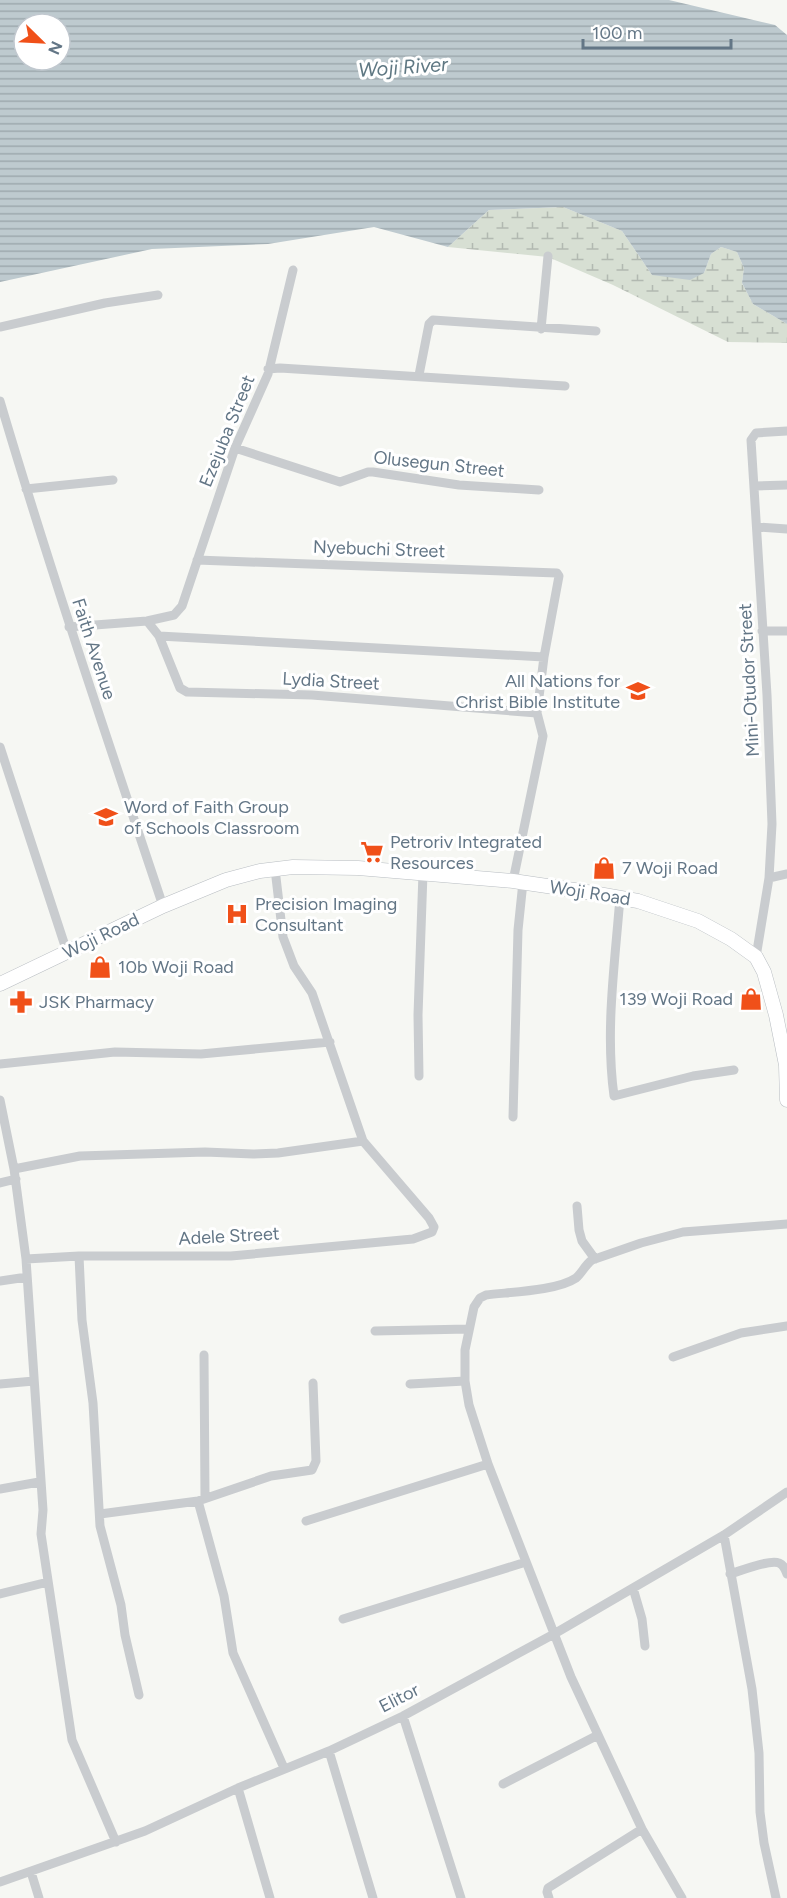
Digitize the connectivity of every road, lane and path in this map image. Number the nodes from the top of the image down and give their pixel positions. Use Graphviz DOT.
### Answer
graph roads {
  1 [pos="548,256"];
  2 [pos="292,270"];
  3 [pos="158,296"];
  4 [pos="0,327"];
  5 [pos="541,328"];
  6 [pos="596,331"];
  7 [pos="268,369"];
  8 [pos="419,375"];
  9 [pos="565,386"];
  10 [pos="0,400"];
  11 [pos="787,431"];
  12 [pos="235,448"];
  13 [pos="113,480"];
  14 [pos="787,485"];
  15 [pos="755,486"];
  16 [pos="26,489"];
  17 [pos="539,490"];
  18 [pos="757,527"];
  19 [pos="787,529"];
  20 [pos="197,560"];
  21 [pos="147,621"];
  22 [pos="69,627"];
  23 [pos="762,631"];
  24 [pos="787,631"];
  25 [pos="159,636"];
  26 [pos="544,657"];
  27 [pos="537,713"];
  28 [pos="0,747"];
  29 [pos="275,869"];
  30 [pos="423,873"];
  31 [pos="787,874"];
  32 [pos="769,878"];
  33 [pos="518,882"];
  34 [pos="620,897"];
  35 [pos="163,906"];
  36 [pos="67,952"];
  37 [pos="756,957"];
  38 [pos="0,984"];
  39 [pos="330,1042"];
  40 [pos="0,1064"];
  41 [pos="786,1065"];
  42 [pos="734,1070"];
  43 [pos="419,1076"];
  44 [pos="787,1100"];
  45 [pos="0,1101"];
  46 [pos="513,1117"];
  47 [pos="363,1141"];
  48 [pos="15,1174"];
  49 [pos="0,1183"];
  50 [pos="577,1206"];
  51 [pos="787,1224"];
  52 [pos="79,1256"];
  53 [pos="26,1259"];
  54 [pos="595,1259"];
  55 [pos="27,1277"];
  56 [pos="0,1281"];
  57 [pos="787,1326"];
  58 [pos="468,1329"];
  59 [pos="375,1330"];
  60 [pos="204,1355"];
  61 [pos="673,1357"];
  62 [pos="34,1381"];
  63 [pos="465,1381"];
  64 [pos="313,1383"];
  65 [pos="0,1384"];
  66 [pos="410,1384"];
  67 [pos="488,1464"];
  68 [pos="39,1482"];
  69 [pos="0,1490"];
  70 [pos="787,1492"];
  71 [pos="201,1499"];
  72 [pos="100,1514"];
  73 [pos="306,1521"];
  74 [pos="724,1535"];
  75 [pos="526,1562"];
  76 [pos="730,1574"];
  77 [pos="787,1574"];
  78 [pos="48,1582"];
  79 [pos="633,1588"];
  80 [pos="0,1594"];
  81 [pos="343,1619"];
  82 [pos="554,1634"];
  83 [pos="645,1646"];
  84 [pos="139,1695"];
  85 [pos="403,1716"];
  86 [pos="598,1735"];
  87 [pos="329,1751"];
  88 [pos="284,1768"];
  89 [pos="503,1784"];
  90 [pos="238,1788"];
  91 [pos="642,1829"];
  92 [pos="116,1842"];
  93 [pos="0,1871"];
  94 [pos="31,1872"];
  95 [pos="2,1882"];
  96 [pos="39,1898"];
  97 [pos="270,1898"];
  98 [pos="373,1898"];
  99 [pos="461,1898"];
  100 [pos="549,1898"];
  101 [pos="681,1898"];
  102 [pos="776,1898"];
  1 -- 5 [label="street"];
  2 -- 7 [label="street"];
  3 -- 4 [label="street"];
  5 -- 6 [label="street"];
  5 -- 8 [label="street"];
  7 -- 8 [label="street, Ezejuba Street"];
  7 -- 12 [label="street, Ezejuba Street"];
  8 -- 9 [label="street, Ezejuba Street"];
  10 -- 16 [label="street, Faith Avenue"];
  11 -- 15 [label="street, Mini-Otudor Street"];
  12 -- 17 [label="street, Olusegun Street"];
  12 -- 20 [label="street, Ezejuba Street"];
  13 -- 16 [label="street"];
  14 -- 15 [label="street"];
  15 -- 18 [label="street, Mini-Otudor Street"];
  16 -- 22 [label="street, Faith Avenue"];
  18 -- 19 [label="street"];
  18 -- 23 [label="street, Mini-Otudor Street"];
  20 -- 21 [label="street, Ezejuba Street"];
  20 -- 26 [label="street, Nyebuchi Street"];
  21 -- 22 [label="street, Ezejuba Street"];
  21 -- 25 [label="street, Lydia Street"];
  22 -- 35 [label="street, Faith Avenue"];
  23 -- 24 [label="street"];
  23 -- 32 [label="street, Mini-Otudor Street"];
  25 -- 26 [label="street"];
  25 -- 27 [label="street, Lydia Street"];
  26 -- 27 [label="street"];
  27 -- 33 [label="street"];
  28 -- 36 [label="street"];
  29 -- 30 [label="main road, Woji Road"];
  29 -- 35 [label="main road, Woji Road"];
  29 -- 39 [label="street"];
  30 -- 33 [label="main road, Woji Road"];
  30 -- 43 [label="street"];
  31 -- 32 [label="street"];
  32 -- 37 [label="street, Mini-Otudor Street"];
  33 -- 34 [label="main road, Woji Road"];
  33 -- 46 [label="street"];
  34 -- 37 [label="main road, Woji Road"];
  34 -- 42 [label="street"];
  35 -- 36 [label="main road, Woji Road"];
  36 -- 38 [label="main road, Woji Road"];
  37 -- 41 [label="main road"];
  39 -- 40 [label="street"];
  39 -- 47 [label="street"];
  41 -- 44 [label="main road"];
  45 -- 48 [label="street"];
  47 -- 48 [label="street"];
  47 -- 52 [label="street, Adele Street"];
  48 -- 49 [label="street"];
  48 -- 53 [label="street"];
  50 -- 54 [label="street"];
  51 -- 54 [label="street"];
  52 -- 53 [label="street, Adele Street"];
  52 -- 72 [label="street"];
  53 -- 55 [label="street"];
  54 -- 58 [label="street"];
  55 -- 56 [label="street"];
  55 -- 62 [label="street"];
  57 -- 61 [label="street"];
  58 -- 59 [label="street"];
  58 -- 63 [label="street"];
  60 -- 71 [label="street"];
  62 -- 65 [label="street"];
  62 -- 68 [label="street"];
  63 -- 66 [label="street"];
  63 -- 67 [label="street"];
  64 -- 71 [label="street"];
  67 -- 73 [label="street"];
  67 -- 75 [label="street"];
  68 -- 69 [label="street"];
  68 -- 78 [label="street"];
  70 -- 74 [label="street, Elitor"];
  71 -- 72 [label="street"];
  71 -- 88 [label="street"];
  72 -- 84 [label="street"];
  74 -- 76 [label="street"];
  74 -- 79 [label="street, Elitor"];
  75 -- 81 [label="street"];
  75 -- 82 [label="street"];
  76 -- 77 [label="street"];
  76 -- 102 [label="street"];
  78 -- 80 [label="street"];
  78 -- 92 [label="street"];
  79 -- 82 [label="street, Elitor"];
  79 -- 83 [label="street"];
  82 -- 85 [label="street, Elitor"];
  82 -- 86 [label="street"];
  85 -- 87 [label="street, Elitor"];
  85 -- 99 [label="street"];
  86 -- 89 [label="street"];
  86 -- 91 [label="street"];
  87 -- 88 [label="street, Elitor"];
  87 -- 98 [label="street"];
  88 -- 90 [label="street, Elitor"];
  90 -- 92 [label="street, Elitor"];
  90 -- 97 [label="street"];
  91 -- 100 [label="street"];
  91 -- 101 [label="street"];
  92 -- 94 [label="street, Elitor"];
  93 -- 95 [label="street"];
  94 -- 95 [label="street, Elitor"];
  94 -- 96 [label="street"];
}
